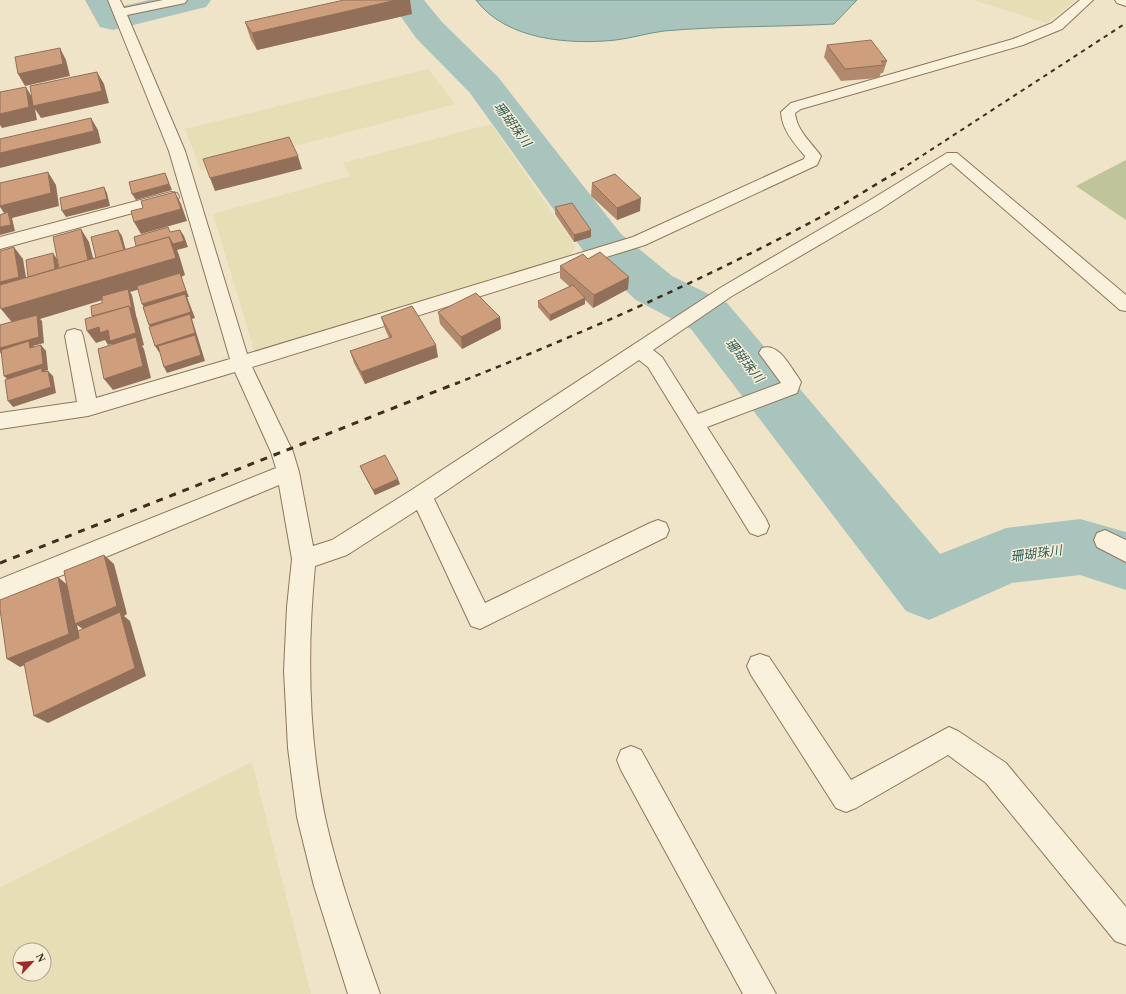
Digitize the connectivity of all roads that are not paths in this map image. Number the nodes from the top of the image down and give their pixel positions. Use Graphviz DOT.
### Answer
graph roads {
  1 [pos="181,0"];
  2 [pos="1086,0"];
  3 [pos="1121,0"];
  4 [pos="1126,2"];
  5 [pos="117,6"];
  6 [pos="189,192"];
  7 [pos="0,243"];
  8 [pos="1126,305"];
  9 [pos="74,336"];
  10 [pos="639,350"];
  11 [pos="769,352"];
  12 [pos="241,364"];
  13 [pos="88,408"];
  14 [pos="0,421"];
  15 [pos="693,424"];
  16 [pos="288,472"];
  17 [pos="421,496"];
  18 [pos="758,526"];
  19 [pos="658,530"];
  20 [pos="1105,540"];
  21 [pos="1126,552"];
  22 [pos="304,559"];
  23 [pos="0,590"];
  24 [pos="760,666"];
  25 [pos="631,760"];
  26 [pos="1126,930"];
  27 [pos="364,994"];
  28 [pos="760,994"];
  1 -- 5 [label="street"];
  2 -- 12 [label="street"];
  3 -- 4 [label="street"];
  5 -- 6 [label="street"];
  6 -- 7 [label="street"];
  6 -- 12 [label="street"];
  8 -- 10 [label="street"];
  9 -- 13 [label="street"];
  10 -- 15 [label="street"];
  10 -- 17 [label="street"];
  11 -- 15 [label="street"];
  12 -- 13 [label="street"];
  12 -- 16 [label="street"];
  13 -- 14 [label="street"];
  15 -- 18 [label="street"];
  16 -- 22 [label="street"];
  16 -- 23 [label="street"];
  17 -- 19 [label="street"];
  17 -- 22 [label="street"];
  20 -- 21 [label="street"];
  22 -- 27 [label="street"];
  24 -- 26 [label="street"];
  25 -- 28 [label="street"];
}
